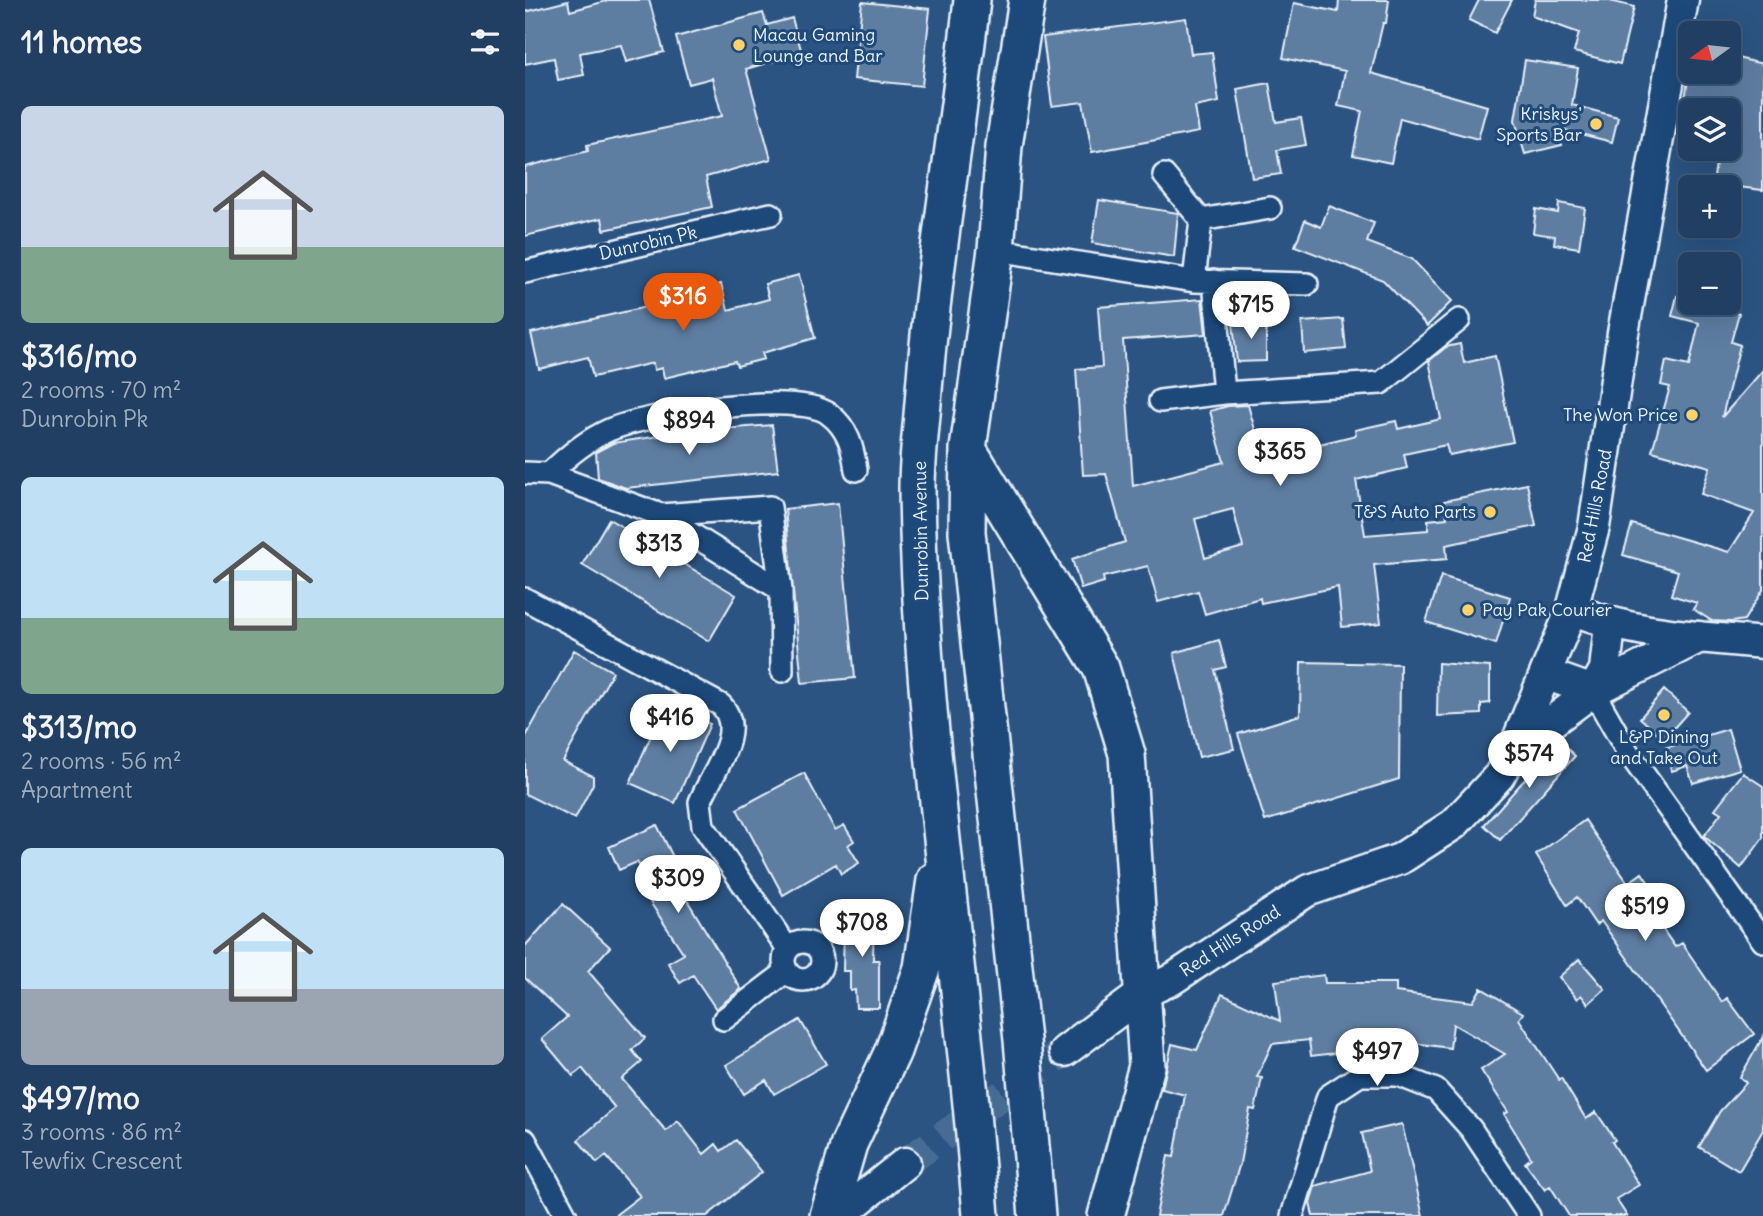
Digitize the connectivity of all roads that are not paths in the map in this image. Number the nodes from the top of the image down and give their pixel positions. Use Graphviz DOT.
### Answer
graph roads {
  1 [pos="972,0"];
  2 [pos="1027,0"];
  3 [pos="1683,0"];
  4 [pos="1164,175"];
  5 [pos="1270,208"];
  6 [pos="771,214"];
  7 [pos="1201,220"];
  8 [pos="996,250"];
  9 [pos="525,272"];
  10 [pos="1204,281"];
  11 [pos="1307,284"];
  12 [pos="1458,320"];
  13 [pos="1224,393"];
  14 [pos="1160,401"];
  15 [pos="968,449"];
  16 [pos="856,470"];
  17 [pos="525,473"];
  18 [pos="548,474"];
  19 [pos="661,515"];
  20 [pos="781,590"];
  21 [pos="525,599"];
  22 [pos="1572,609"];
  23 [pos="1610,625"];
  24 [pos="1700,637"];
  25 [pos="1763,643"];
  26 [pos="782,671"];
  27 [pos="1545,674"];
  28 [pos="1593,691"];
  29 [pos="1514,749"];
  30 [pos="941,814"];
  31 [pos="1763,941"];
  32 [pos="787,949"];
  33 [pos="787,971"];
  34 [pos="1143,993"];
  35 [pos="724,1019"];
  36 [pos="1065,1051"];
  37 [pos="525,1140"];
  38 [pos="905,1163"];
  39 [pos="566,1216"];
  40 [pos="828,1216"];
  41 [pos="839,1216"];
  42 [pos="981,1216"];
  43 [pos="1037,1216"];
  44 [pos="1106,1216"];
  45 [pos="1292,1216"];
  46 [pos="1529,1216"];
  1 -- 30 [label="highway, Dunrobin Avenue"];
  2 -- 8 [label="highway"];
  3 -- 22 [label="main road, Red Hills Road"];
  4 -- 7 [label="street"];
  5 -- 7 [label="street"];
  6 -- 9 [label="street, Dunrobin Pk"];
  7 -- 10 [label="street"];
  8 -- 10 [label="street"];
  8 -- 15 [label="highway"];
  10 -- 11 [label="street"];
  10 -- 13 [label="street"];
  12 -- 13 [label="street"];
  13 -- 14 [label="street"];
  15 -- 34 [label="highway"];
  15 -- 43 [label="highway"];
  16 -- 18 [label="street"];
  17 -- 18 [label="street"];
  18 -- 19 [label="street"];
  19 -- 20 [label="street"];
  19 -- 20 [label="street"];
  20 -- 26 [label="street"];
  21 -- 32 [label="street"];
  22 -- 23 [label="main road"];
  22 -- 27 [label="main road, Red Hills Road"];
  23 -- 24 [label="main road"];
  23 -- 28 [label="main road"];
  24 -- 25 [label="main road"];
  24 -- 28 [label="main road"];
  27 -- 28 [label="main road"];
  27 -- 29 [label="main road, Red Hills Road"];
  28 -- 29 [label="main road"];
  28 -- 31 [label="street"];
  29 -- 34 [label="main road, Red Hills Road"];
  30 -- 40 [label="highway"];
  30 -- 42 [label="highway, Dunrobin Avenue"];
  32 -- 33 [label="street"];
  32 -- 33 [label="street"];
  33 -- 35 [label="street"];
  34 -- 36 [label="main road, Red Hills Road"];
  34 -- 44 [label="highway"];
  37 -- 39 [label="street"];
  38 -- 41 [label="main road"];
  45 -- 46 [label="street"];
}
